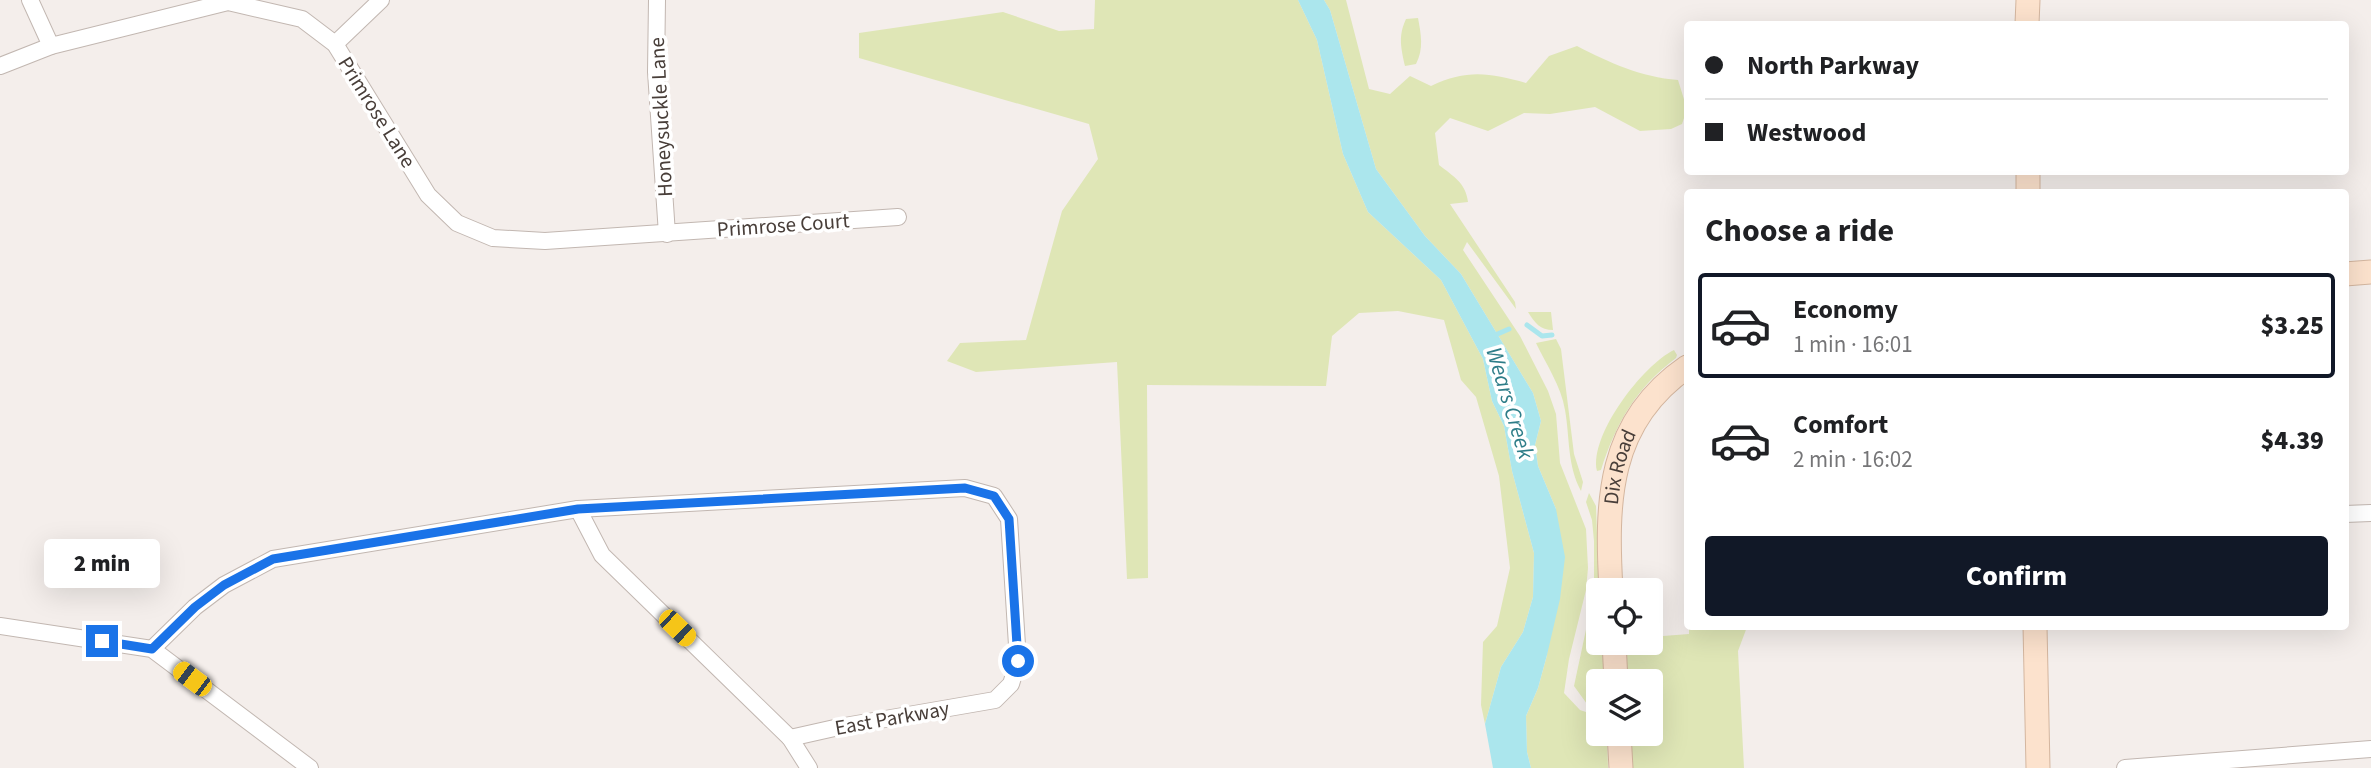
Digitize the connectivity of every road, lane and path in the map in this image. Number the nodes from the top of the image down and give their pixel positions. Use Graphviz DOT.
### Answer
graph roads {
  1 [pos="30,0"];
  2 [pos="381,0"];
  3 [pos="657,0"];
  4 [pos="2028,0"];
  5 [pos="2027,21"];
  6 [pos="335,44"];
  7 [pos="51,46"];
  8 [pos="0,66"];
  9 [pos="898,217"];
  10 [pos="667,234"];
  11 [pos="2371,272"];
  12 [pos="2349,274"];
  13 [pos="1684,370"];
  14 [pos="578,509"];
  15 [pos="2371,513"];
  16 [pos="2349,514"];
  17 [pos="1611,578"];
  18 [pos="0,626"];
  19 [pos="2035,630"];
  20 [pos="152,649"];
  21 [pos="790,738"];
  22 [pos="2371,749"];
  23 [pos="310,768"];
  24 [pos="809,768"];
  25 [pos="2038,768"];
  26 [pos="2124,768"];
  1 -- 7 [label="street"];
  2 -- 6 [label="street"];
  3 -- 10 [label="street, Honeysuckle Lane"];
  4 -- 5 [label="main road"];
  6 -- 7 [label="street, Primrose Lane"];
  6 -- 10 [label="street, Primrose Lane"];
  7 -- 8 [label="street, Primrose Lane"];
  9 -- 10 [label="street, Primrose Court"];
  11 -- 12 [label="main road"];
  13 -- 17 [label="main road, Dix Road"];
  14 -- 20 [label="street"];
  14 -- 21 [label="street"];
  14 -- 21 [label="street, East Parkway"];
  15 -- 16 [label="street"];
  18 -- 20 [label="street"];
  19 -- 25 [label="main road"];
  20 -- 23 [label="street"];
  21 -- 24 [label="street"];
  22 -- 26 [label="street"];
}
